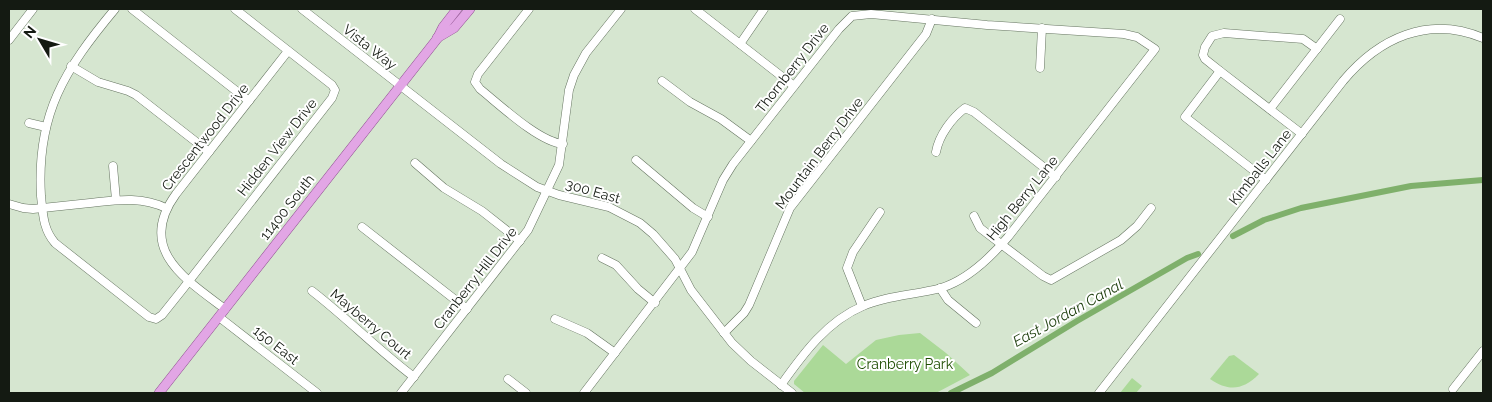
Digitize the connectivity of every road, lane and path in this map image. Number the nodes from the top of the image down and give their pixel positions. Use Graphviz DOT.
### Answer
graph roads {
  1 [pos="33,9"];
  2 [pos="115,9"];
  3 [pos="132,9"];
  4 [pos="235,9"];
  5 [pos="302,9"];
  6 [pos="457,9"];
  7 [pos="470,9"];
  8 [pos="529,9"];
  9 [pos="621,9"];
  10 [pos="695,9"];
  11 [pos="764,9"];
  12 [pos="932,19"];
  13 [pos="1340,19"];
  14 [pos="1042,28"];
  15 [pos="437,38"];
  16 [pos="1483,38"];
  17 [pos="9,40"];
  18 [pos="740,44"];
  19 [pos="1155,49"];
  20 [pos="1317,49"];
  21 [pos="288,51"];
  22 [pos="71,66"];
  23 [pos="1040,68"];
  24 [pos="1220,71"];
  25 [pos="662,81"];
  26 [pos="400,86"];
  27 [pos="794,86"];
  28 [pos="249,101"];
  29 [pos="1270,109"];
  30 [pos="29,123"];
  31 [pos="46,127"];
  32 [pos="1302,134"];
  33 [pos="751,141"];
  34 [pos="563,144"];
  35 [pos="209,152"];
  36 [pos="936,152"];
  37 [pos="636,160"];
  38 [pos="415,163"];
  39 [pos="113,166"];
  40 [pos="1056,176"];
  41 [pos="1266,180"];
  42 [pos="546,191"];
  43 [pos="116,200"];
  44 [pos="9,204"];
  45 [pos="42,208"];
  46 [pos="166,208"];
  47 [pos="1151,208"];
  48 [pos="880,212"];
  49 [pos="974,216"];
  50 [pos="708,217"];
  51 [pos="362,227"];
  52 [pos="520,241"];
  53 [pos="1002,245"];
  54 [pos="602,258"];
  55 [pos="680,269"];
  56 [pos="188,281"];
  57 [pos="940,288"];
  58 [pos="312,291"];
  59 [pos="654,303"];
  60 [pos="862,306"];
  61 [pos="467,308"];
  62 [pos="222,313"];
  63 [pos="555,319"];
  64 [pos="976,323"];
  65 [pos="724,332"];
  66 [pos="1483,351"];
  67 [pos="615,353"];
  68 [pos="414,377"];
  69 [pos="508,380"];
  70 [pos="781,385"];
  71 [pos="1453,389"];
  72 [pos="159,393"];
  73 [pos="317,393"];
  74 [pos="401,393"];
  75 [pos="526,393"];
  76 [pos="584,393"];
  77 [pos="792,393"];
  78 [pos="1100,393"];
  1 -- 17 [label="street"];
  2 -- 22 [label="street"];
  3 -- 28 [label="street"];
  4 -- 21 [label="street, Hidden View Drive"];
  5 -- 26 [label="street, Vista Way"];
  6 -- 15 [label="main road, 11400 South"];
  7 -- 15 [label="main road, 11400 South"];
  8 -- 34 [label="street"];
  9 -- 34 [label="street, Cranberry Hill Drive"];
  10 -- 18 [label="street"];
  11 -- 18 [label="street"];
  12 -- 14 [label="street, Thornberry Drive"];
  12 -- 27 [label="street, Thornberry Drive"];
  12 -- 65 [label="street, Mountain Berry Drive"];
  13 -- 20 [label="street"];
  14 -- 19 [label="street, Thornberry Drive"];
  14 -- 23 [label="street"];
  15 -- 26 [label="main road, 11400 South"];
  16 -- 32 [label="street, Kimballs Lane"];
  18 -- 27 [label="street"];
  19 -- 40 [label="street, High Berry Lane"];
  20 -- 24 [label="street"];
  20 -- 29 [label="street"];
  21 -- 28 [label="street, Crescentwood Drive"];
  21 -- 56 [label="street, Hidden View Drive"];
  22 -- 31 [label="street"];
  22 -- 35 [label="street"];
  24 -- 29 [label="street"];
  24 -- 41 [label="street"];
  25 -- 33 [label="street"];
  26 -- 42 [label="street, 300 East"];
  26 -- 62 [label="main road, 11400 South"];
  27 -- 33 [label="street, Thornberry Drive"];
  28 -- 35 [label="street, Crescentwood Drive"];
  29 -- 32 [label="street"];
  30 -- 31 [label="street"];
  31 -- 45 [label="street"];
  32 -- 41 [label="street, Kimballs Lane"];
  33 -- 50 [label="street, Thornberry Drive"];
  34 -- 42 [label="street, Cranberry Hill Drive"];
  35 -- 46 [label="street, Crescentwood Drive"];
  36 -- 40 [label="street"];
  37 -- 50 [label="street"];
  38 -- 52 [label="street"];
  39 -- 43 [label="street"];
  40 -- 53 [label="street, High Berry Lane"];
  41 -- 78 [label="street, Kimballs Lane"];
  42 -- 52 [label="street, Cranberry Hill Drive"];
  42 -- 55 [label="street, 300 East"];
  43 -- 45 [label="street"];
  43 -- 46 [label="street"];
  44 -- 45 [label="street"];
  45 -- 56 [label="street, Hidden View Drive"];
  46 -- 56 [label="street, Crescentwood Drive"];
  47 -- 53 [label="street"];
  48 -- 60 [label="street"];
  49 -- 53 [label="street"];
  50 -- 55 [label="street, Thornberry Drive"];
  51 -- 61 [label="street"];
  52 -- 61 [label="street, Cranberry Hill Drive"];
  53 -- 57 [label="street, High Berry Lane"];
  54 -- 59 [label="street"];
  55 -- 59 [label="street, Thornberry Drive"];
  55 -- 65 [label="street, 300 East"];
  56 -- 62 [label="street, Crescentwood Drive"];
  57 -- 60 [label="street, High Berry Lane"];
  57 -- 64 [label="street"];
  58 -- 68 [label="street, Mayberry Court"];
  59 -- 67 [label="street, Thornberry Drive"];
  60 -- 70 [label="street, High Berry Lane"];
  61 -- 68 [label="street, Cranberry Hill Drive"];
  62 -- 72 [label="main road, 11400 South"];
  62 -- 73 [label="street, 150 East"];
  63 -- 67 [label="street"];
  65 -- 70 [label="street, 300 East"];
  66 -- 71 [label="street"];
  67 -- 76 [label="street, Thornberry Drive"];
  68 -- 74 [label="street, Cranberry Hill Drive"];
  69 -- 75 [label="street"];
  70 -- 77 [label="street, 300 East"];
}
